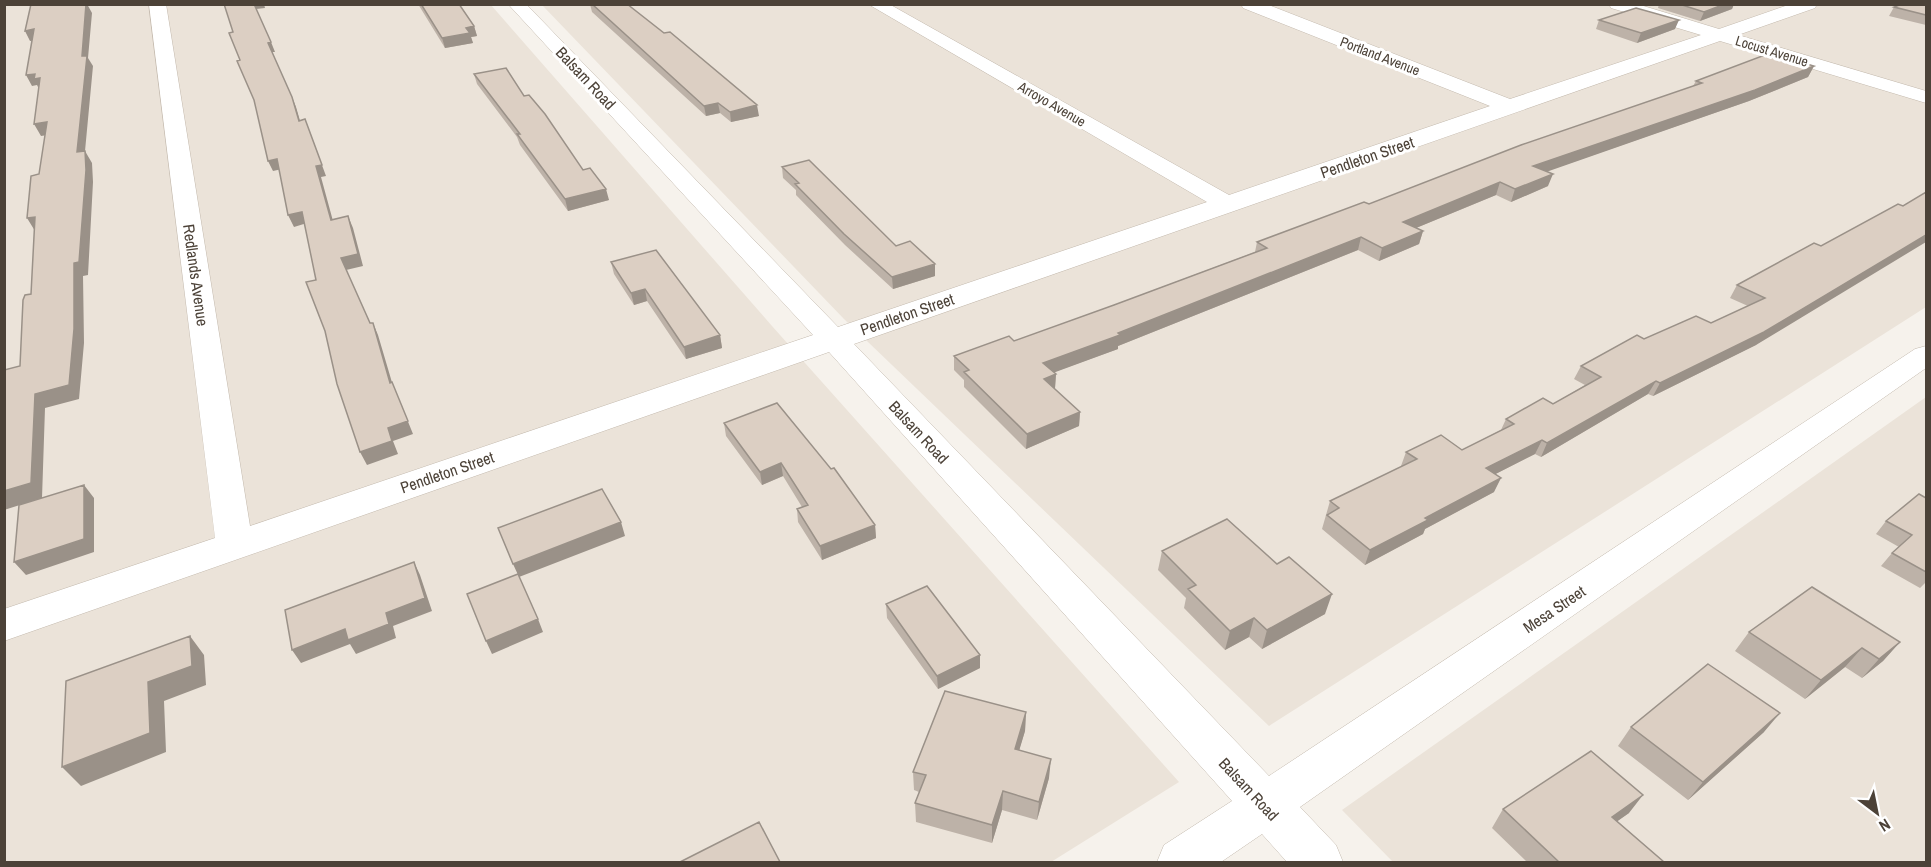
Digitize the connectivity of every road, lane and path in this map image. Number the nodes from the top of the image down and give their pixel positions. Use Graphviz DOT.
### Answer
graph roads {
  1 [pos="157,4"];
  2 [pos="516,4"];
  3 [pos="876,4"];
  4 [pos="1249,4"];
  5 [pos="1617,4"];
  6 [pos="1809,4"];
  7 [pos="1720,35"];
  8 [pos="1926,97"];
  9 [pos="1511,107"];
  10 [pos="1228,204"];
  11 [pos="834,340"];
  12 [pos="1926,355"];
  13 [pos="236,545"];
  14 [pos="4,625"];
  15 [pos="1265,806"];
  16 [pos="1180,862"];
  17 [pos="1319,862"];
  1 -- 13 [label="street, Redlands Avenue"];
  2 -- 11 [label="street, Balsam Road"];
  3 -- 10 [label="street, Arroyo Avenue"];
  4 -- 9 [label="street, Portland Avenue"];
  5 -- 7 [label="street, Locust Avenue"];
  6 -- 7 [label="street, Pendleton Street"];
  7 -- 8 [label="street, Locust Avenue"];
  7 -- 9 [label="street, Pendleton Street"];
  9 -- 10 [label="street, Pendleton Street"];
  10 -- 11 [label="street, Pendleton Street"];
  11 -- 13 [label="street, Pendleton Street"];
  11 -- 15 [label="street, Balsam Road"];
  12 -- 15 [label="street, Mesa Street"];
  13 -- 14 [label="street, Pendleton Street"];
  15 -- 16 [label="street, Mesa Street"];
  15 -- 17 [label="street, Balsam Road"];
}
